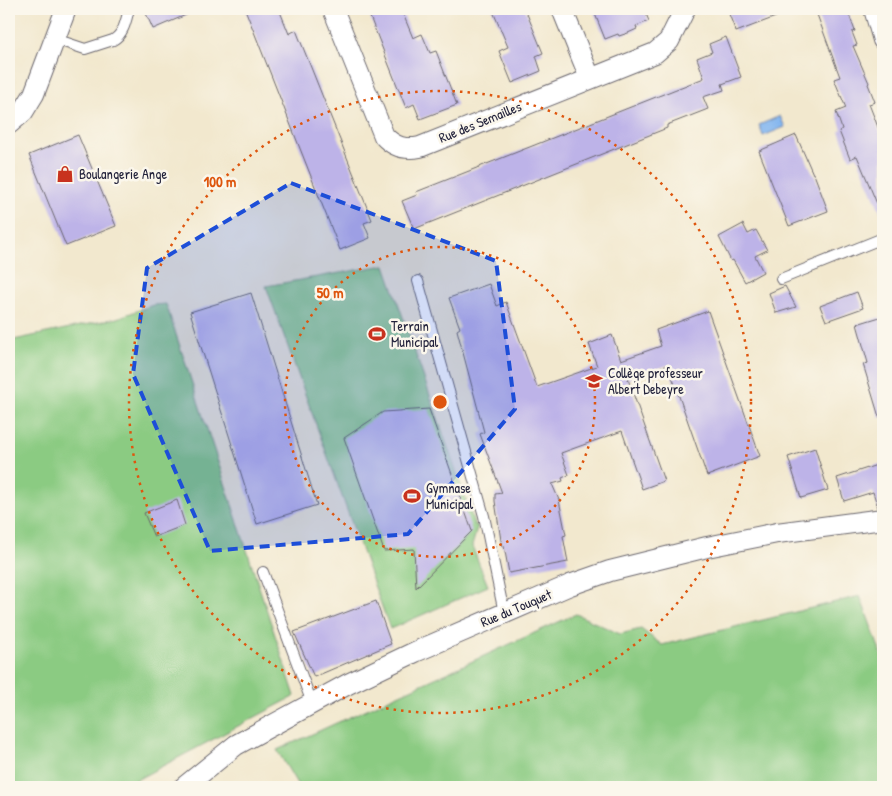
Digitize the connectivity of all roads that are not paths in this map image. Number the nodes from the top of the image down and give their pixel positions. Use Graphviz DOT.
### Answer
graph roads {
  1 [pos="66,9"];
  2 [pos="130,9"];
  3 [pos="333,9"];
  4 [pos="562,9"];
  5 [pos="685,9"];
  6 [pos="874,9"];
  7 [pos="55,39"];
  8 [pos="883,40"];
  9 [pos="590,78"];
  10 [pos="9,124"];
  11 [pos="883,238"];
  12 [pos="781,279"];
  13 [pos="418,281"];
  14 [pos="883,519"];
  15 [pos="263,572"];
  16 [pos="504,612"];
  17 [pos="312,703"];
  18 [pos="184,787"];
  1 -- 7 [label="street"];
  2 -- 7 [label="lane"];
  3 -- 9 [label="street, Rue des Semailles"];
  4 -- 9 [label="street"];
  5 -- 9 [label="street, Rue des Semailles"];
  6 -- 8 [label="street"];
  7 -- 10 [label="street"];
  11 -- 12 [label="lane"];
  13 -- 16 [label="lane"];
  14 -- 16 [label="street, Rue du Touquet"];
  15 -- 17 [label="lane"];
  16 -- 17 [label="street, Rue du Touquet"];
  17 -- 18 [label="street, Rue du Touquet"];
}
